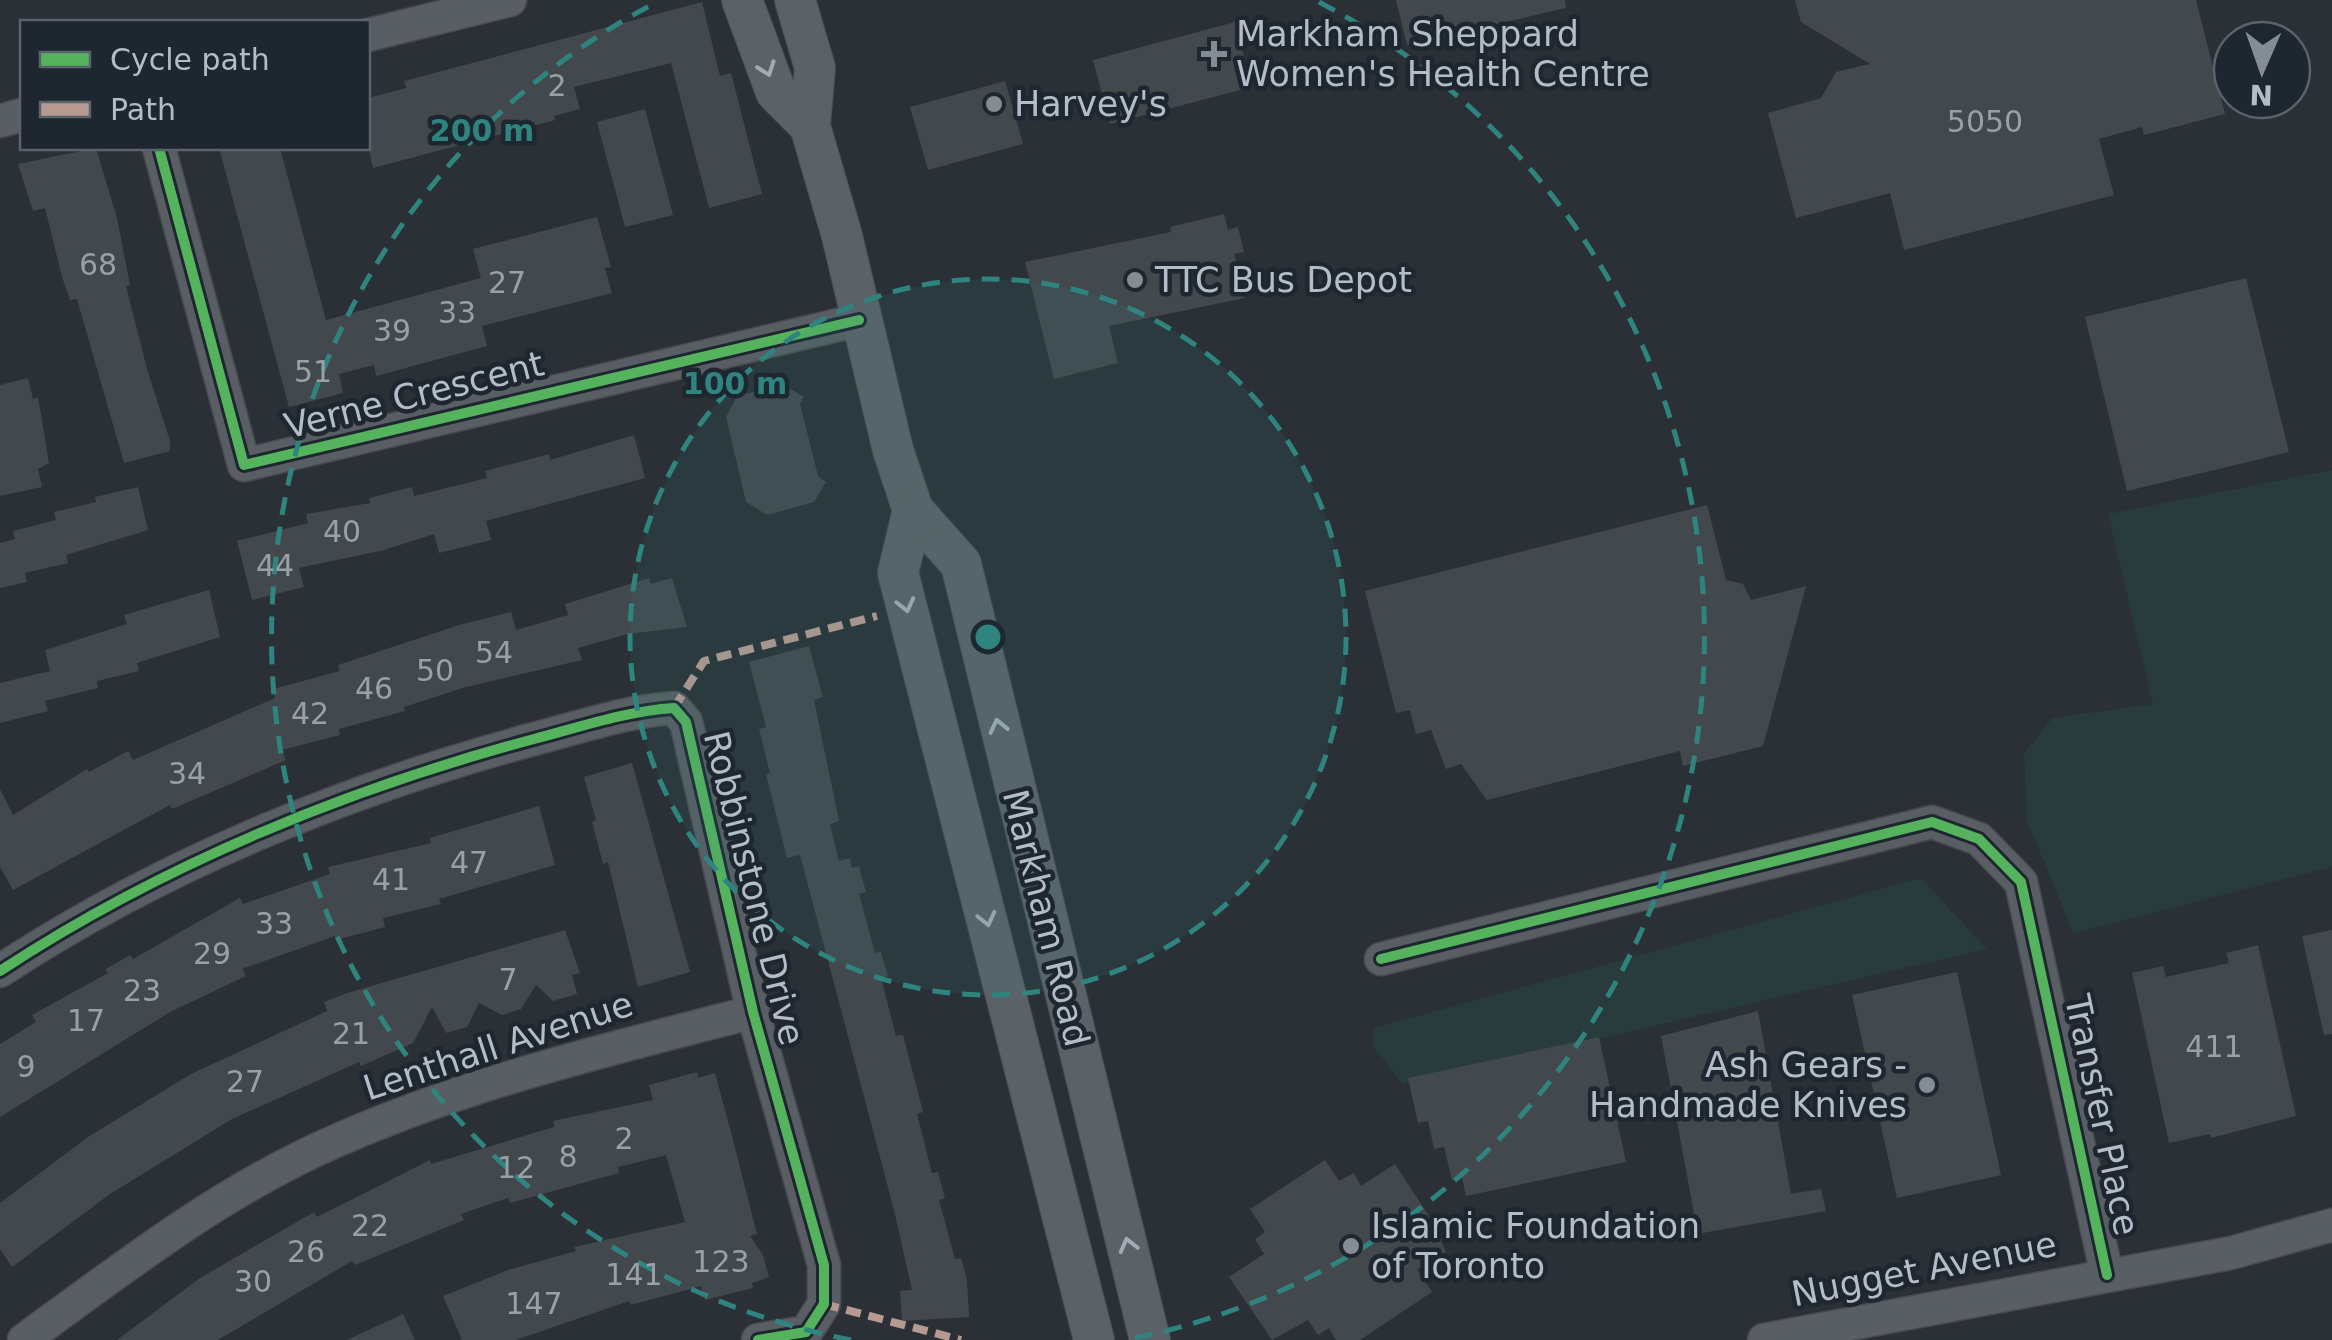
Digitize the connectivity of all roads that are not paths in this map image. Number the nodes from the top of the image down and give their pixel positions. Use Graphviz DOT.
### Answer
graph roads {
  1 [pos="510,0"];
  2 [pos="742,0"];
  3 [pos="795,0"];
  4 [pos="370,35"];
  5 [pos="810,126"];
  6 [pos="160,150"];
  7 [pos="859,320"];
  8 [pos="914,510"];
  9 [pos="1381,959"];
  10 [pos="0,971"];
  11 [pos="753,1012"];
  12 [pos="2332,1225"];
  13 [pos="2107,1275"];
  14 [pos="24,1340"];
  15 [pos="758,1340"];
  16 [pos="1094,1340"];
  17 [pos="1150,1340"];
  18 [pos="1764,1340"];
  1 -- 4 [label="street"];
  2 -- 5 [label="main road, Markham Road, one-way"];
  3 -- 5 [label="main road, Markham Road"];
  5 -- 7 [label="main road, Markham Road"];
  6 -- 7 [label="street, Verne Crescent"];
  7 -- 8 [label="main road, Markham Road"];
  8 -- 16 [label="main road, Markham Road, one-way"];
  17 -- 8 [label="main road, Markham Road, one-way"];
  9 -- 13 [label="street, Transfer Place"];
  10 -- 11 [label="street, Robbinstone Drive"];
  11 -- 14 [label="street, Lenthall Avenue"];
  11 -- 15 [label="street, Robbinstone Drive"];
  12 -- 13 [label="street, Nugget Avenue"];
  13 -- 18 [label="street, Nugget Avenue"];
}
